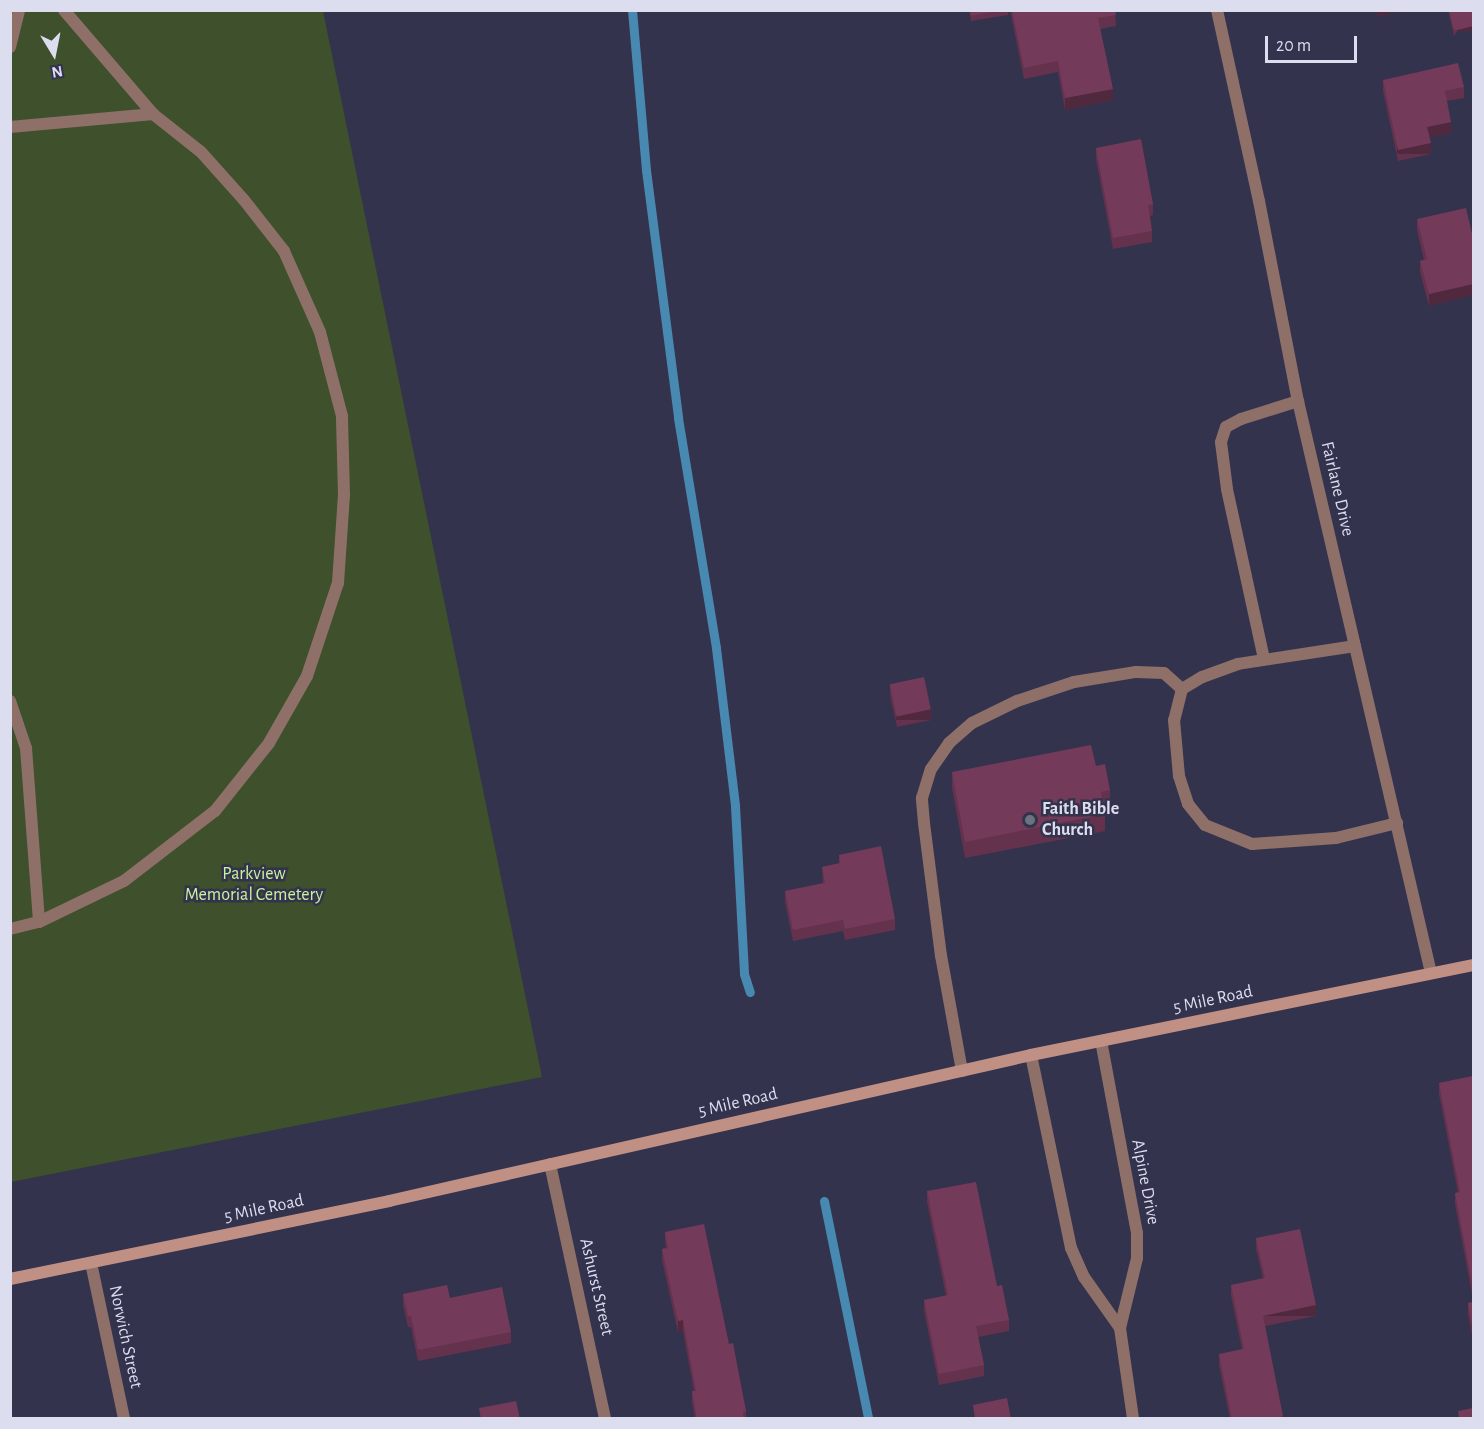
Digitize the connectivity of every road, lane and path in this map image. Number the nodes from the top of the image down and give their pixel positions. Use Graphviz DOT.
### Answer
graph roads {
  1 [pos="19,10"];
  2 [pos="64,10"];
  3 [pos="1217,10"];
  4 [pos="10,47"];
  5 [pos="153,114"];
  6 [pos="10,128"];
  7 [pos="1298,401"];
  8 [pos="1355,646"];
  9 [pos="1264,659"];
  10 [pos="1182,689"];
  11 [pos="10,701"];
  12 [pos="1397,824"];
  13 [pos="39,922"];
  14 [pos="10,929"];
  15 [pos="1473,965"];
  16 [pos="1431,974"];
  17 [pos="1101,1041"];
  18 [pos="1031,1055"];
  19 [pos="962,1071"];
  20 [pos="550,1164"];
  21 [pos="91,1263"];
  22 [pos="10,1280"];
  23 [pos="1120,1329"];
  24 [pos="124,1419"];
  25 [pos="605,1419"];
  26 [pos="1133,1419"];
  1 -- 4 [label="street"];
  2 -- 5 [label="street"];
  3 -- 7 [label="street, Fairlane Drive"];
  5 -- 6 [label="street"];
  5 -- 13 [label="street"];
  7 -- 8 [label="street, Fairlane Drive"];
  7 -- 9 [label="street"];
  8 -- 9 [label="street"];
  8 -- 12 [label="street, Fairlane Drive"];
  9 -- 10 [label="street"];
  10 -- 12 [label="street"];
  10 -- 19 [label="street"];
  11 -- 13 [label="street"];
  12 -- 16 [label="street, Fairlane Drive"];
  13 -- 14 [label="street"];
  15 -- 16 [label="main road, 5 Mile Road"];
  16 -- 17 [label="main road, 5 Mile Road"];
  17 -- 18 [label="main road, 5 Mile Road"];
  17 -- 23 [label="street, Alpine Drive"];
  18 -- 19 [label="main road, 5 Mile Road"];
  18 -- 23 [label="street, Alpine Drive"];
  19 -- 20 [label="main road, 5 Mile Road"];
  20 -- 21 [label="main road, 5 Mile Road"];
  20 -- 25 [label="street, Ashurst Street"];
  21 -- 22 [label="main road, 5 Mile Road"];
  21 -- 24 [label="street, Norwich Street"];
  23 -- 26 [label="street, Alpine Drive"];
}
